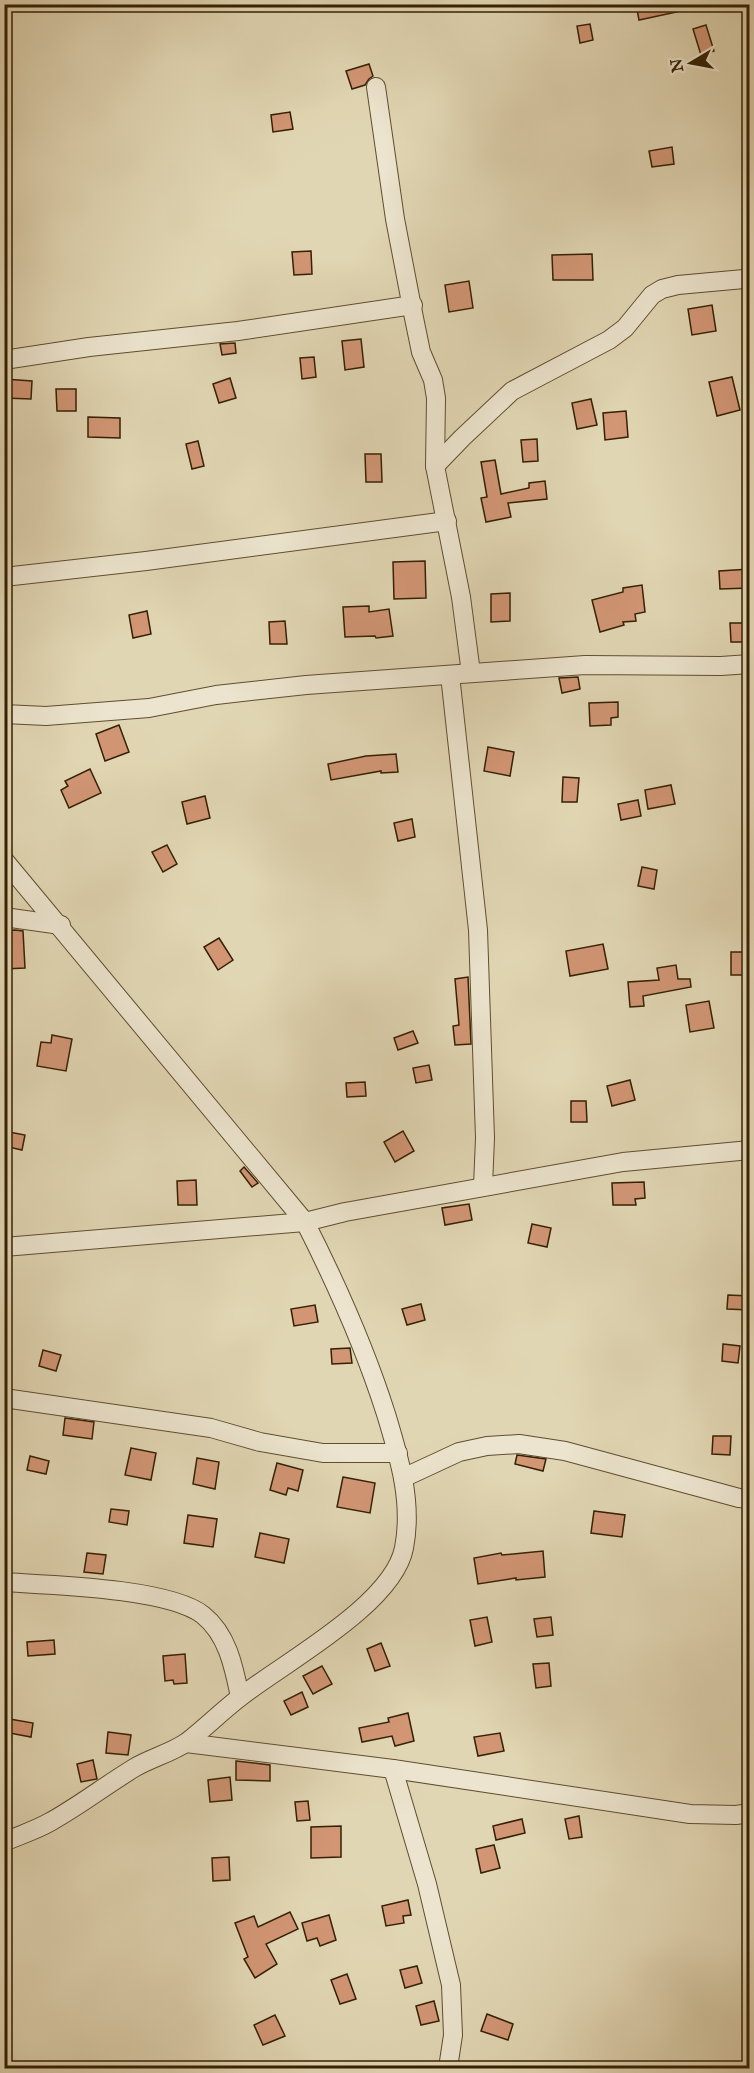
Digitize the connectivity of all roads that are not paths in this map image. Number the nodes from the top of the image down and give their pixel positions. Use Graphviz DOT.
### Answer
graph roads {
  1 [pos="376,87"];
  2 [pos="750,277"];
  3 [pos="412,305"];
  4 [pos="4,360"];
  5 [pos="435,465"];
  6 [pos="447,521"];
  7 [pos="4,577"];
  8 [pos="750,664"];
  9 [pos="471,673"];
  10 [pos="450,675"];
  11 [pos="4,714"];
  12 [pos="4,860"];
  13 [pos="4,917"];
  14 [pos="61,925"];
  15 [pos="750,1150"];
  16 [pos="483,1186"];
  17 [pos="305,1222"];
  18 [pos="4,1247"];
  19 [pos="4,1398"];
  20 [pos="398,1453"];
  21 [pos="403,1478"];
  22 [pos="750,1498"];
  23 [pos="4,1582"];
  24 [pos="240,1697"];
  25 [pos="186,1743"];
  26 [pos="393,1769"];
  27 [pos="750,1813"];
  28 [pos="4,1842"];
  29 [pos="448,2068"];
  1 -- 3 [label="street"];
  2 -- 5 [label="street"];
  3 -- 4 [label="street"];
  3 -- 5 [label="street"];
  5 -- 6 [label="street"];
  6 -- 7 [label="street"];
  6 -- 9 [label="street"];
  8 -- 9 [label="street"];
  9 -- 10 [label="street"];
  10 -- 11 [label="street"];
  10 -- 16 [label="street"];
  12 -- 14 [label="street"];
  13 -- 14 [label="street"];
  14 -- 17 [label="street"];
  15 -- 16 [label="street"];
  16 -- 17 [label="street"];
  17 -- 18 [label="street"];
  17 -- 20 [label="street"];
  19 -- 20 [label="street"];
  20 -- 21 [label="street"];
  21 -- 22 [label="street"];
  21 -- 24 [label="street"];
  23 -- 24 [label="street"];
  24 -- 25 [label="street"];
  25 -- 26 [label="street"];
  25 -- 28 [label="street"];
  26 -- 27 [label="street"];
  26 -- 29 [label="street"];
}
